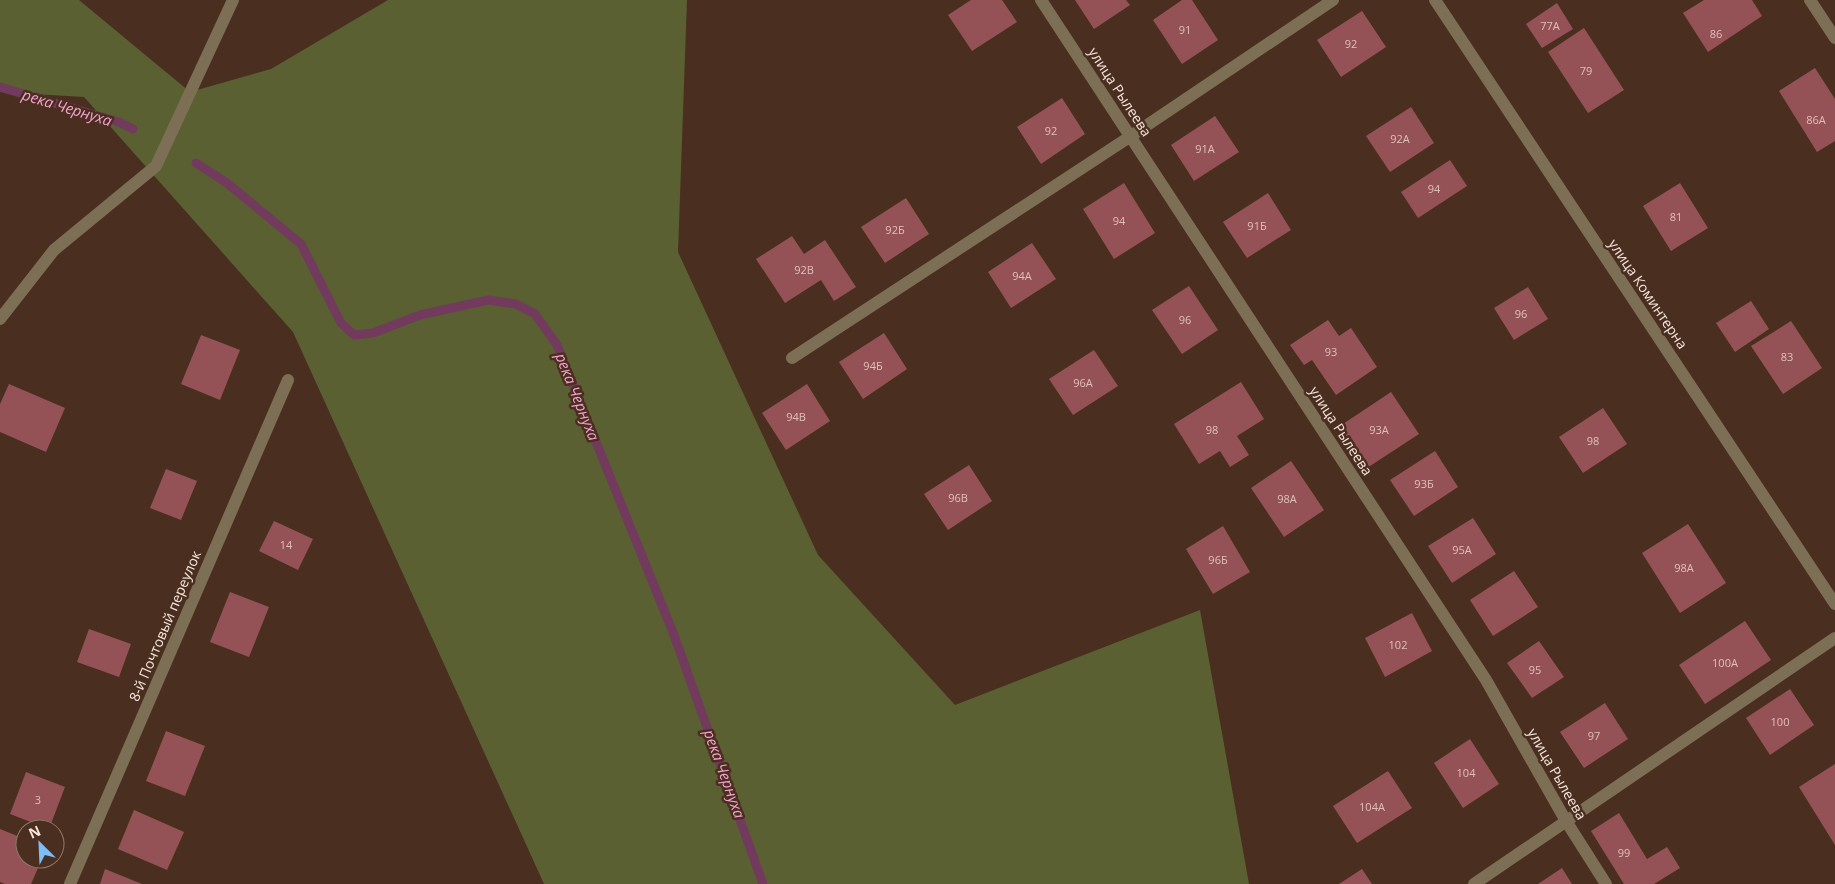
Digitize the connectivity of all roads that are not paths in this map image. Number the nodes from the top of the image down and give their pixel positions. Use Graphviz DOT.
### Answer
graph roads {
  1 [pos="233,0"];
  2 [pos="1041,0"];
  3 [pos="1333,0"];
  4 [pos="1435,0"];
  5 [pos="1810,0"];
  6 [pos="1835,38"];
  7 [pos="1131,136"];
  8 [pos="0,319"];
  9 [pos="792,358"];
  10 [pos="288,380"];
  11 [pos="1835,604"];
  12 [pos="1835,638"];
  13 [pos="1566,821"];
  14 [pos="70,884"];
  15 [pos="1474,884"];
  16 [pos="1606,884"];
  1 -- 8 [label="street"];
  2 -- 7 [label="street, улица Рылеева"];
  3 -- 7 [label="street"];
  4 -- 11 [label="street, улица Коминтерна"];
  5 -- 6 [label="street"];
  7 -- 9 [label="street"];
  7 -- 13 [label="street, улица Рылеева"];
  10 -- 14 [label="street, 8-й Почтовый переулок"];
  12 -- 13 [label="street"];
  13 -- 15 [label="street"];
  13 -- 16 [label="street, улица Рылеева"];
}
